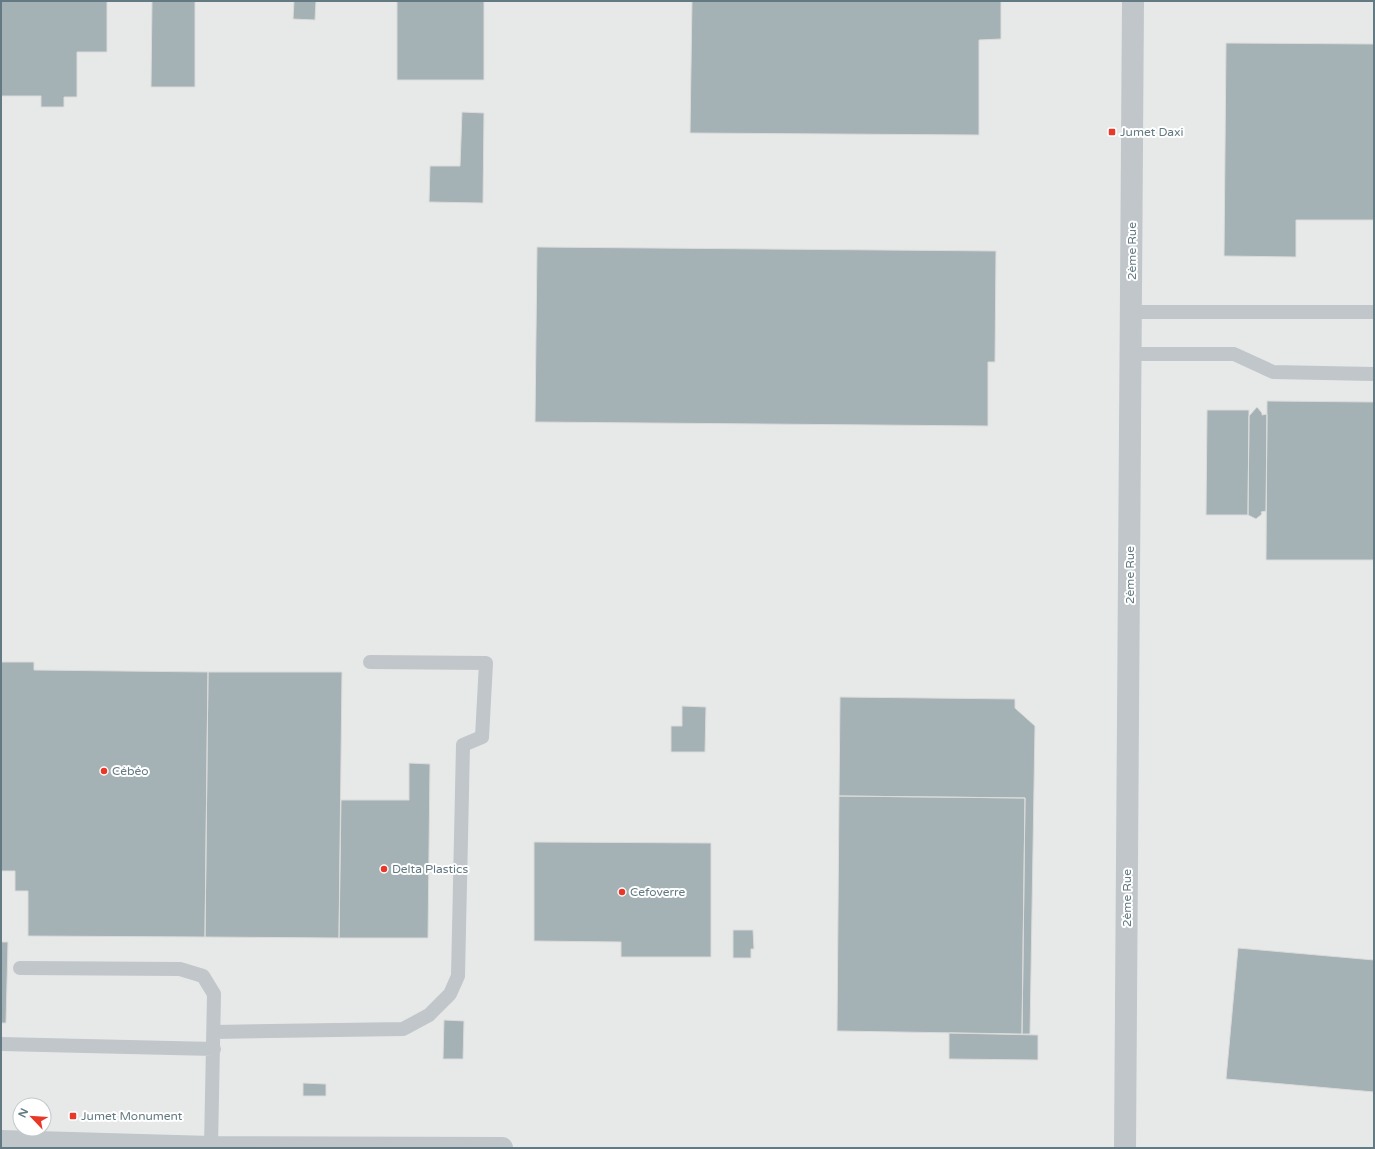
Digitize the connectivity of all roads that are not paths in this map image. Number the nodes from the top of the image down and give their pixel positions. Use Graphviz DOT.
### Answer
graph roads {
  1 [pos="1133,1"];
  2 [pos="1132,312"];
  3 [pos="1369,314"];
  4 [pos="1132,354"];
  5 [pos="1374,374"];
  6 [pos="370,662"];
  7 [pos="20,968"];
  8 [pos="214,1032"];
  9 [pos="1,1044"];
  10 [pos="214,1049"];
  11 [pos="1,1141"];
  12 [pos="210,1148"];
  13 [pos="502,1148"];
  14 [pos="1125,1148"];
  1 -- 2 [label="street, 2ème Rue"];
  2 -- 3 [label="lane"];
  2 -- 4 [label="street, 2ème Rue"];
  4 -- 5 [label="lane"];
  4 -- 14 [label="street, 2ème Rue"];
  6 -- 8 [label="lane"];
  7 -- 8 [label="lane"];
  8 -- 10 [label="lane"];
  9 -- 10 [label="lane"];
  10 -- 12 [label="lane"];
  11 -- 12 [label="street"];
  12 -- 13 [label="street"];
}
